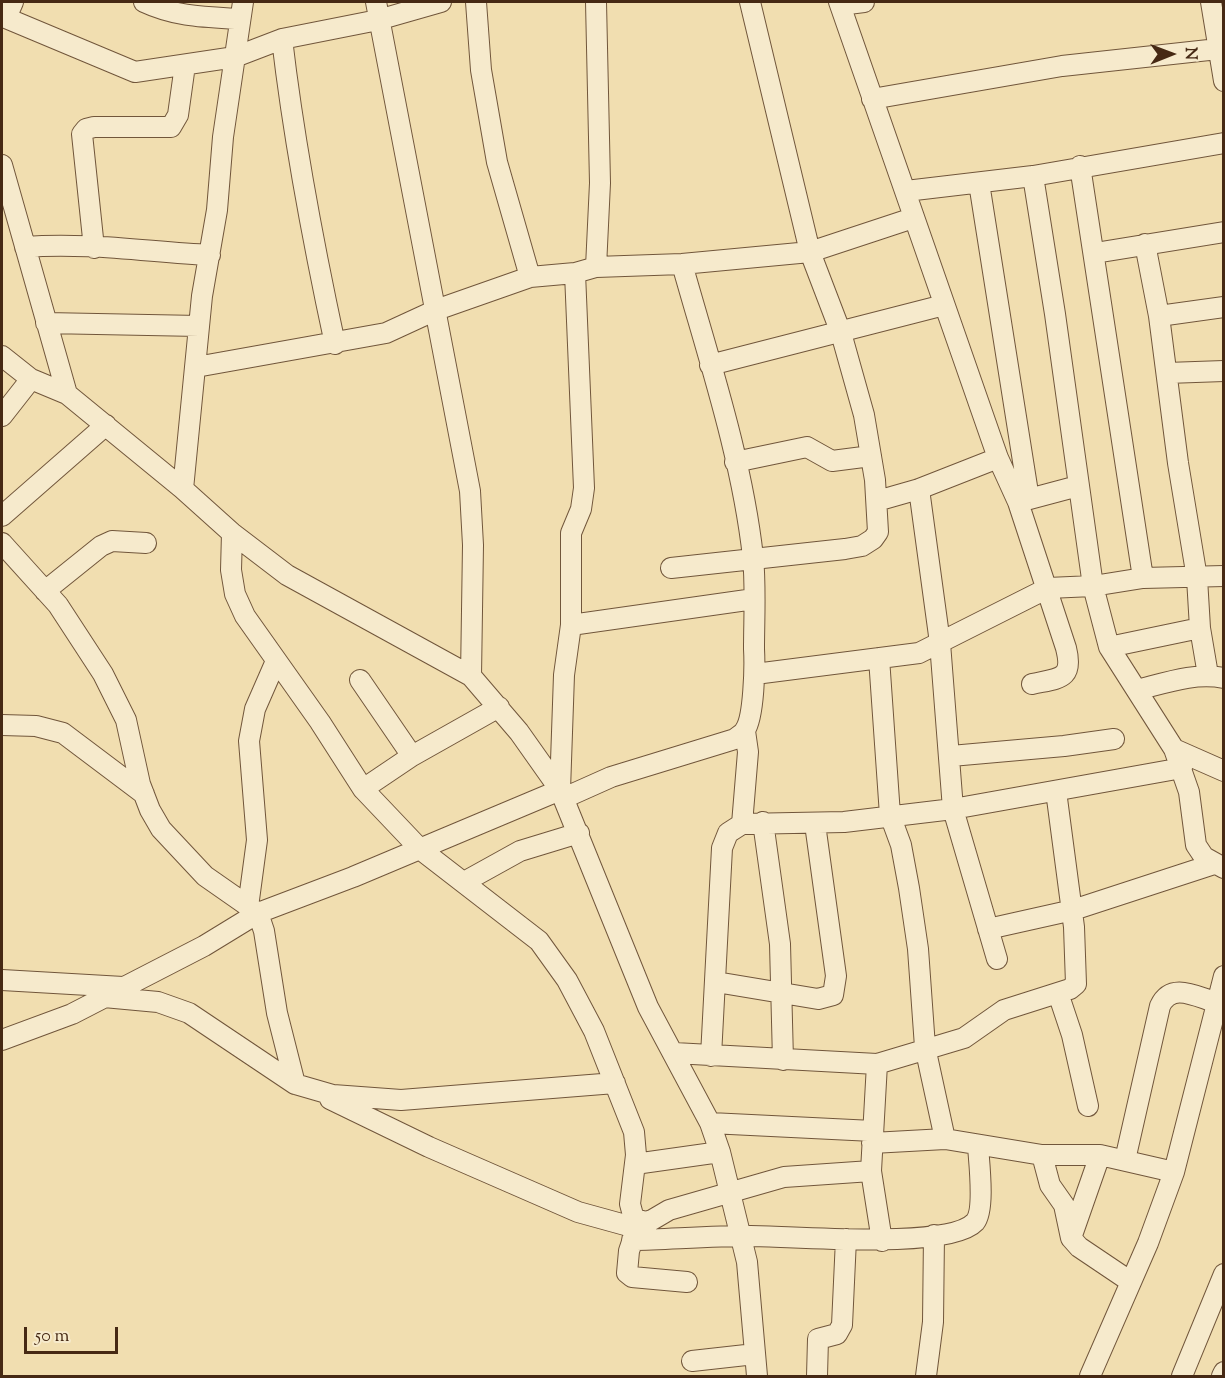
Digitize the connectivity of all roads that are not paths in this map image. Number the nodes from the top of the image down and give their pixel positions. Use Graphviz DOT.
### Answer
graph roads {
  1 [pos="144,2"];
  2 [pos="441,2"];
  3 [pos="476,2"];
  4 [pos="596,2"];
  5 [pos="750,2"];
  6 [pos="864,2"];
  7 [pos="1211,2"];
  8 [pos="839,3"];
  9 [pos="241,10"];
  10 [pos="377,11"];
  11 [pos="6,17"];
  12 [pos="282,39"];
  13 [pos="1218,49"];
  14 [pos="235,57"];
  15 [pos="185,65"];
  16 [pos="1224,81"];
  17 [pos="872,99"];
  18 [pos="1224,143"];
  19 [pos="1080,166"];
  20 [pos="1033,176"];
  21 [pos="3,177"];
  22 [pos="979,183"];
  23 [pos="906,191"];
  24 [pos="913,219"];
  25 [pos="1224,232"];
  26 [pos="1145,244"];
  27 [pos="25,247"];
  28 [pos="94,248"];
  29 [pos="810,252"];
  30 [pos="1095,253"];
  31 [pos="210,255"];
  32 [pos="682,264"];
  33 [pos="596,267"];
  34 [pos="575,273"];
  35 [pos="530,278"];
  36 [pos="944,305"];
  37 [pos="1224,307"];
  38 [pos="436,310"];
  39 [pos="1159,316"];
  40 [pos="46,323"];
  41 [pos="199,326"];
  42 [pos="841,333"];
  43 [pos="335,344"];
  44 [pos="2,356"];
  45 [pos="710,364"];
  46 [pos="196,367"];
  47 [pos="1167,373"];
  48 [pos="1223,375"];
  49 [pos="31,379"];
  50 [pos="67,394"];
  51 [pos="2,416"];
  52 [pos="106,425"];
  53 [pos="871,456"];
  54 [pos="998,458"];
  55 [pos="735,462"];
  56 [pos="1078,486"];
  57 [pos="183,489"];
  58 [pos="919,489"];
  59 [pos="1023,500"];
  60 [pos="877,501"];
  61 [pos="2,516"];
  62 [pos="232,533"];
  63 [pos="2,543"];
  64 [pos="146,543"];
  65 [pos="753,560"];
  66 [pos="671,568"];
  67 [pos="1224,576"];
  68 [pos="1143,578"];
  69 [pos="1197,578"];
  70 [pos="1093,586"];
  71 [pos="1048,588"];
  72 [pos="45,591"];
  73 [pos="754,599"];
  74 [pos="571,625"];
  75 [pos="1200,628"];
  76 [pos="940,643"];
  77 [pos="1109,647"];
  78 [pos="879,658"];
  79 [pos="276,661"];
  80 [pos="755,674"];
  81 [pos="471,676"];
  82 [pos="1216,676"];
  83 [pos="360,680"];
  84 [pos="1032,684"];
  85 [pos="1137,690"];
  86 [pos="499,707"];
  87 [pos="2,725"];
  88 [pos="745,731"];
  89 [pos="1114,739"];
  90 [pos="1174,749"];
  91 [pos="412,756"];
  92 [pos="951,756"];
  93 [pos="1182,768"];
  94 [pos="1224,771"];
  95 [pos="363,789"];
  96 [pos="1056,791"];
  97 [pos="144,794"];
  98 [pos="562,794"];
  99 [pos="953,809"];
  100 [pos="890,815"];
  101 [pos="764,822"];
  102 [pos="742,824"];
  103 [pos="815,824"];
  104 [pos="579,833"];
  105 [pos="420,849"];
  106 [pos="1219,866"];
  107 [pos="464,882"];
  108 [pos="253,910"];
  109 [pos="1073,910"];
  110 [pos="988,928"];
  111 [pos="997,959"];
  112 [pos="2,980"];
  113 [pos="716,982"];
  114 [pos="123,987"];
  115 [pos="784,992"];
  116 [pos="1058,993"];
  117 [pos="1222,994"];
  118 [pos="104,997"];
  119 [pos="2,1040"];
  120 [pos="925,1047"];
  121 [pos="674,1053"];
  122 [pos="711,1056"];
  123 [pos="783,1060"];
  124 [pos="877,1064"];
  125 [pos="615,1083"];
  126 [pos="295,1084"];
  127 [pos="314,1092"];
  128 [pos="1088,1106"];
  129 [pos="710,1123"];
  130 [pos="873,1137"];
  131 [pos="945,1139"];
  132 [pos="978,1146"];
  133 [pos="720,1152"];
  134 [pos="1042,1155"];
  135 [pos="1100,1155"];
  136 [pos="1125,1160"];
  137 [pos="635,1164"];
  138 [pos="871,1170"];
  139 [pos="1174,1172"];
  140 [pos="731,1194"];
  141 [pos="636,1230"];
  142 [pos="934,1235"];
  143 [pos="741,1236"];
  144 [pos="1071,1238"];
  145 [pos="846,1239"];
  146 [pos="882,1241"];
  147 [pos="1224,1274"];
  148 [pos="687,1282"];
  149 [pos="1131,1282"];
  150 [pos="755,1354"];
  151 [pos="692,1360"];
  152 [pos="1224,1372"];
  153 [pos="757,1377"];
  154 [pos="817,1377"];
  155 [pos="926,1377"];
  156 [pos="1090,1377"];
  157 [pos="1182,1377"];
  158 [pos="1222,1377"];
  1 -- 9 [label="street"];
  2 -- 10 [label="street"];
  3 -- 35 [label="street"];
  4 -- 33 [label="street"];
  5 -- 29 [label="street"];
  6 -- 8 [label="street"];
  7 -- 13 [label="street"];
  8 -- 17 [label="street"];
  9 -- 14 [label="street"];
  10 -- 12 [label="street"];
  10 -- 38 [label="street"];
  11 -- 15 [label="street"];
  12 -- 14 [label="street"];
  12 -- 43 [label="street"];
  13 -- 16 [label="street"];
  13 -- 17 [label="street"];
  14 -- 15 [label="street"];
  14 -- 31 [label="street"];
  15 -- 28 [label="street"];
  17 -- 23 [label="street"];
  18 -- 19 [label="street"];
  19 -- 20 [label="street"];
  19 -- 30 [label="street"];
  20 -- 22 [label="street"];
  20 -- 56 [label="street"];
  21 -- 27 [label="street"];
  22 -- 23 [label="street"];
  22 -- 59 [label="street"];
  23 -- 24 [label="street"];
  24 -- 29 [label="street"];
  24 -- 36 [label="street"];
  25 -- 26 [label="street"];
  26 -- 30 [label="street"];
  26 -- 39 [label="street"];
  27 -- 28 [label="street"];
  27 -- 40 [label="street"];
  28 -- 31 [label="street"];
  29 -- 32 [label="street"];
  29 -- 42 [label="street"];
  30 -- 68 [label="street"];
  31 -- 41 [label="street"];
  32 -- 33 [label="street"];
  32 -- 45 [label="street"];
  33 -- 34 [label="street"];
  34 -- 35 [label="street"];
  34 -- 74 [label="street"];
  35 -- 38 [label="street"];
  36 -- 42 [label="street"];
  36 -- 54 [label="street"];
  37 -- 39 [label="street"];
  38 -- 43 [label="street"];
  38 -- 81 [label="street"];
  39 -- 47 [label="street"];
  40 -- 41 [label="street"];
  40 -- 50 [label="street"];
  41 -- 46 [label="street"];
  42 -- 45 [label="street"];
  42 -- 53 [label="street"];
  43 -- 46 [label="street"];
  44 -- 49 [label="street"];
  45 -- 55 [label="street"];
  46 -- 57 [label="street"];
  47 -- 48 [label="street"];
  47 -- 69 [label="street"];
  49 -- 50 [label="street"];
  49 -- 51 [label="street"];
  50 -- 52 [label="street"];
  52 -- 57 [label="street"];
  52 -- 61 [label="street"];
  53 -- 55 [label="street"];
  53 -- 60 [label="street"];
  54 -- 58 [label="street"];
  54 -- 59 [label="street"];
  55 -- 65 [label="street"];
  56 -- 59 [label="street"];
  56 -- 70 [label="street"];
  57 -- 62 [label="street"];
  58 -- 60 [label="street"];
  58 -- 76 [label="street"];
  59 -- 71 [label="street"];
  60 -- 65 [label="street"];
  62 -- 79 [label="street"];
  62 -- 81 [label="street"];
  63 -- 72 [label="street"];
  64 -- 72 [label="street"];
  65 -- 66 [label="street"];
  65 -- 73 [label="street"];
  67 -- 69 [label="street"];
  68 -- 69 [label="street"];
  68 -- 70 [label="street"];
  69 -- 75 [label="street"];
  70 -- 71 [label="street"];
  70 -- 77 [label="street"];
  71 -- 76 [label="street"];
  71 -- 84 [label="street"];
  72 -- 97 [label="street"];
  73 -- 74 [label="street"];
  73 -- 80 [label="street"];
  74 -- 98 [label="street"];
  75 -- 77 [label="street"];
  75 -- 82 [label="street"];
  76 -- 78 [label="street"];
  76 -- 92 [label="street"];
  77 -- 85 [label="street"];
  78 -- 80 [label="street"];
  78 -- 100 [label="street"];
  79 -- 95 [label="street"];
  79 -- 108 [label="street"];
  80 -- 88 [label="street"];
  81 -- 86 [label="street"];
  82 -- 85 [label="street"];
  83 -- 91 [label="street"];
  85 -- 90 [label="street"];
  86 -- 91 [label="street"];
  86 -- 98 [label="street"];
  87 -- 97 [label="street"];
  88 -- 98 [label="street"];
  88 -- 102 [label="street"];
  89 -- 92 [label="street"];
  90 -- 93 [label="street"];
  90 -- 94 [label="street"];
  91 -- 95 [label="street"];
  92 -- 99 [label="street"];
  93 -- 96 [label="street"];
  93 -- 106 [label="street"];
  95 -- 105 [label="street"];
  96 -- 99 [label="street"];
  96 -- 109 [label="street"];
  97 -- 108 [label="street"];
  98 -- 104 [label="street"];
  98 -- 105 [label="street"];
  99 -- 100 [label="street"];
  99 -- 110 [label="street"];
  100 -- 103 [label="street"];
  100 -- 120 [label="street"];
  101 -- 102 [label="street"];
  101 -- 103 [label="street"];
  101 -- 115 [label="street"];
  102 -- 113 [label="street"];
  103 -- 115 [label="street"];
  104 -- 107 [label="street"];
  104 -- 121 [label="street"];
  105 -- 107 [label="street"];
  105 -- 108 [label="street"];
  106 -- 109 [label="street"];
  107 -- 125 [label="street"];
  108 -- 114 [label="street"];
  108 -- 126 [label="street"];
  109 -- 110 [label="street"];
  109 -- 116 [label="street"];
  110 -- 111 [label="street"];
  112 -- 114 [label="street"];
  113 -- 115 [label="street"];
  113 -- 122 [label="street"];
  114 -- 118 [label="street"];
  115 -- 123 [label="street"];
  116 -- 120 [label="street"];
  116 -- 128 [label="street"];
  117 -- 136 [label="street"];
  117 -- 139 [label="street"];
  118 -- 119 [label="street"];
  118 -- 126 [label="street"];
  120 -- 124 [label="street"];
  120 -- 131 [label="street"];
  121 -- 122 [label="street"];
  121 -- 129 [label="street"];
  122 -- 123 [label="street"];
  123 -- 124 [label="street"];
  124 -- 130 [label="street"];
  125 -- 127 [label="street"];
  125 -- 137 [label="street"];
  126 -- 127 [label="street"];
  127 -- 141 [label="street"];
  129 -- 130 [label="street"];
  129 -- 133 [label="street"];
  130 -- 131 [label="street"];
  130 -- 138 [label="street"];
  131 -- 132 [label="street"];
  132 -- 134 [label="street"];
  132 -- 142 [label="street"];
  133 -- 137 [label="street"];
  133 -- 140 [label="street"];
  134 -- 135 [label="street"];
  134 -- 144 [label="street"];
  135 -- 136 [label="street"];
  135 -- 144 [label="street"];
  136 -- 139 [label="street"];
  137 -- 141 [label="street"];
  138 -- 140 [label="street"];
  138 -- 146 [label="street"];
  139 -- 149 [label="street"];
  140 -- 141 [label="street"];
  140 -- 143 [label="street"];
  141 -- 143 [label="street"];
  141 -- 148 [label="street"];
  142 -- 146 [label="street"];
  142 -- 155 [label="street"];
  143 -- 145 [label="street"];
  143 -- 150 [label="street"];
  144 -- 149 [label="street"];
  145 -- 146 [label="street"];
  145 -- 154 [label="street"];
  147 -- 157 [label="street"];
  149 -- 156 [label="street"];
  150 -- 151 [label="street"];
  150 -- 153 [label="street"];
  152 -- 158 [label="street"];
}
